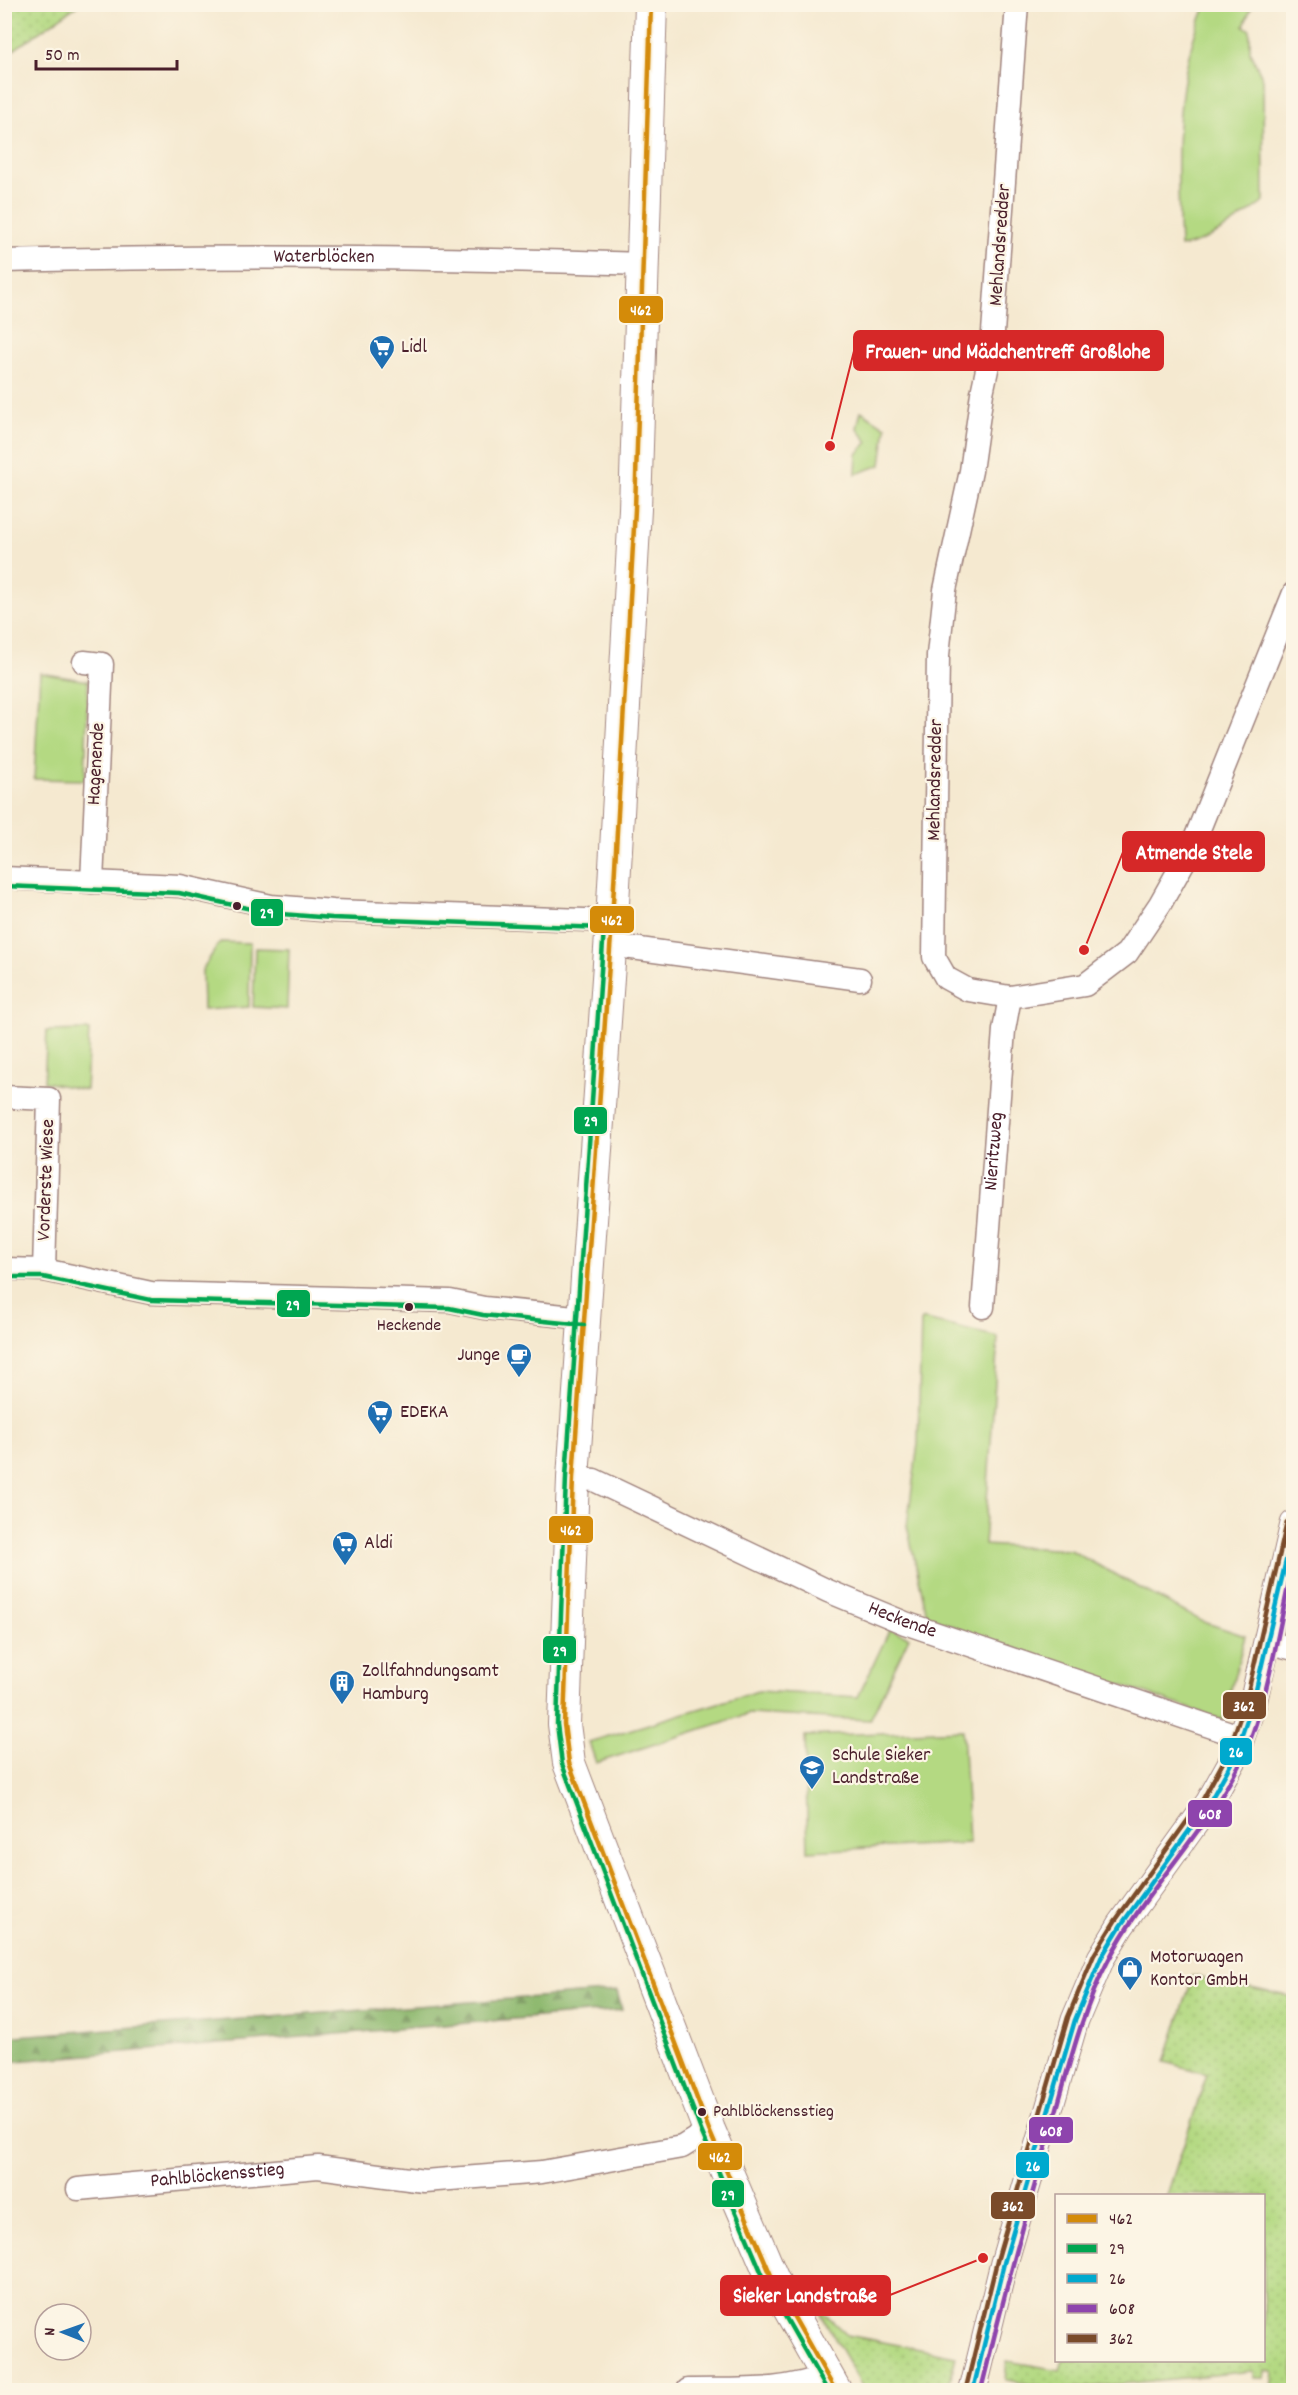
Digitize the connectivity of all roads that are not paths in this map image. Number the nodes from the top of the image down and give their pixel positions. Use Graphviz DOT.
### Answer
graph roads {
  1 [pos="651,4"];
  2 [pos="1017,4"];
  3 [pos="4,261"];
  4 [pos="643,264"];
  5 [pos="1292,603"];
  6 [pos="84,662"];
  7 [pos="4,878"];
  8 [pos="92,882"];
  9 [pos="611,933"];
  10 [pos="860,979"];
  11 [pos="1010,997"];
  12 [pos="4,1097"];
  13 [pos="4,1269"];
  14 [pos="44,1270"];
  15 [pos="984,1307"];
  16 [pos="585,1318"];
  17 [pos="573,1478"];
  18 [pos="1293,1524"];
  19 [pos="1267,1642"];
  20 [pos="1293,1649"];
  21 [pos="1242,1737"];
  22 [pos="709,2130"];
  23 [pos="78,2189"];
  24 [pos="831,2383"];
  25 [pos="688,2391"];
  26 [pos="973,2391"];
  1 -- 4 [label="main road"];
  2 -- 11 [label="street, Mehlandsredder"];
  3 -- 4 [label="street, Waterblöcken"];
  4 -- 9 [label="main road"];
  5 -- 11 [label="street, Mehlandsredder"];
  6 -- 8 [label="street, Hagenende"];
  7 -- 8 [label="street"];
  8 -- 9 [label="street"];
  9 -- 10 [label="street"];
  9 -- 16 [label="main road"];
  11 -- 15 [label="street, Nieritzweg"];
  12 -- 14 [label="street, Vorderste Wiese"];
  13 -- 14 [label="street"];
  14 -- 16 [label="street"];
  16 -- 17 [label="main road"];
  17 -- 21 [label="street, Heckende"];
  17 -- 22 [label="main road"];
  18 -- 19 [label="street"];
  19 -- 20 [label="street"];
  19 -- 21 [label="street"];
  21 -- 26 [label="street"];
  22 -- 23 [label="street, Pahlblöckensstieg"];
  22 -- 24 [label="main road"];
  24 -- 25 [label="street"];
}
